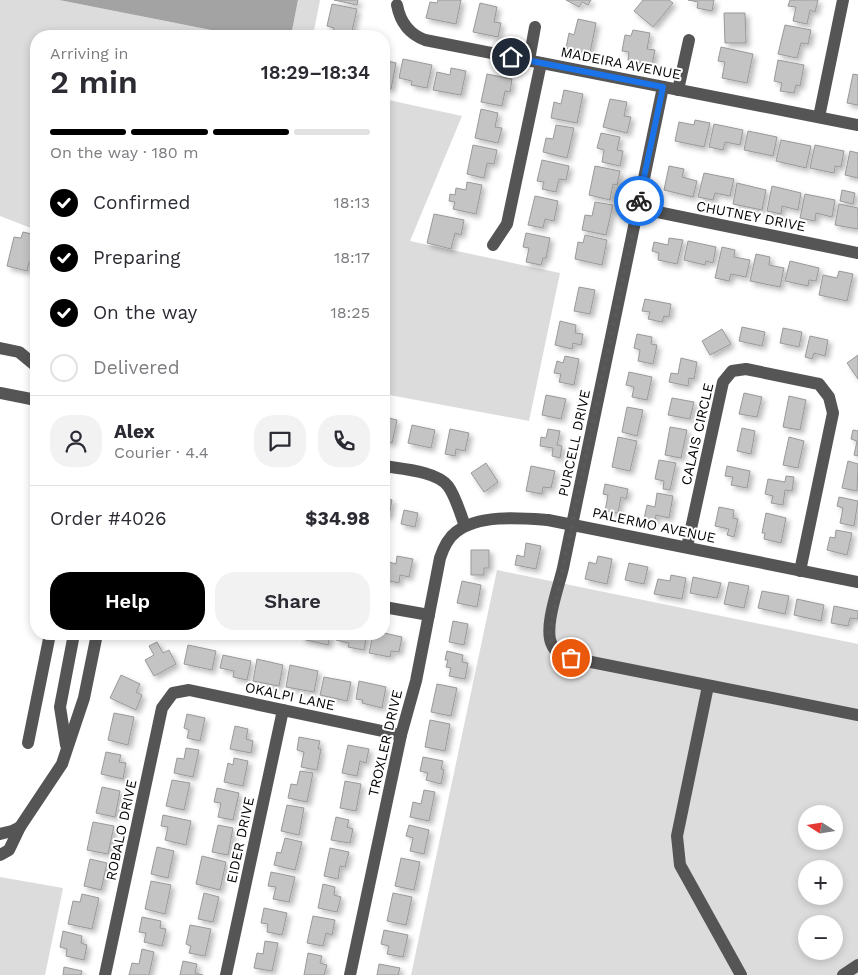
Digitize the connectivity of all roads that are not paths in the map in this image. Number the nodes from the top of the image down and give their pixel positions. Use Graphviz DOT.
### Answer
graph roads {
  1 [pos="843,0"];
  2 [pos="397,5"];
  3 [pos="536,27"];
  4 [pos="688,40"];
  5 [pos="535,62"];
  6 [pos="663,87"];
  7 [pos="678,90"];
  8 [pos="819,117"];
  9 [pos="858,125"];
  10 [pos="638,208"];
  11 [pos="493,245"];
  12 [pos="858,253"];
  13 [pos="0,348"];
  14 [pos="30,361"];
  15 [pos="0,393"];
  16 [pos="30,399"];
  17 [pos="390,467"];
  18 [pos="572,524"];
  19 [pos="465,526"];
  20 [pos="687,547"];
  21 [pos="800,571"];
  22 [pos="858,582"];
  23 [pos="390,608"];
  24 [pos="429,615"];
  25 [pos="49,640"];
  26 [pos="73,640"];
  27 [pos="95,640"];
  28 [pos="708,686"];
  29 [pos="62,693"];
  30 [pos="173,693"];
  31 [pos="84,698"];
  32 [pos="283,710"];
  33 [pos="858,715"];
  34 [pos="401,735"];
  35 [pos="28,743"];
  36 [pos="66,750"];
  37 [pos="20,826"];
  38 [pos="0,834"];
  39 [pos="0,855"];
  40 [pos="858,966"];
  41 [pos="105,975"];
  42 [pos="226,975"];
  43 [pos="350,975"];
  44 [pos="741,975"];
  45 [pos="843,975"];
  1 -- 8 [label="street"];
  2 -- 5 [label="street, MADEIRA AVENUE"];
  3 -- 5 [label="street"];
  4 -- 7 [label="street"];
  5 -- 6 [label="street, MADEIRA AVENUE"];
  5 -- 11 [label="street"];
  6 -- 7 [label="street, MADEIRA AVENUE"];
  6 -- 10 [label="street, PURCELL DRIVE"];
  7 -- 8 [label="street, MADEIRA AVENUE"];
  8 -- 9 [label="street, MADEIRA AVENUE"];
  10 -- 12 [label="street, CHUTNEY DRIVE"];
  10 -- 18 [label="street, PURCELL DRIVE"];
  13 -- 14 [label="street"];
  15 -- 16 [label="street"];
  17 -- 19 [label="street"];
  18 -- 19 [label="street, PALERMO AVENUE"];
  18 -- 20 [label="street, PALERMO AVENUE"];
  18 -- 28 [label="street, PURCELL DRIVE"];
  19 -- 24 [label="street, TROXLER DRIVE"];
  20 -- 21 [label="street, PALERMO AVENUE"];
  20 -- 21 [label="street, CALAIS CIRCLE"];
  21 -- 22 [label="street, PALERMO AVENUE"];
  23 -- 24 [label="street"];
  24 -- 34 [label="street, TROXLER DRIVE"];
  25 -- 35 [label="street"];
  26 -- 29 [label="street"];
  27 -- 31 [label="street"];
  28 -- 33 [label="street, PURCELL DRIVE"];
  28 -- 44 [label="street"];
  29 -- 31 [label="street"];
  29 -- 36 [label="street"];
  30 -- 32 [label="street, OKALPI LANE"];
  30 -- 41 [label="street, ROBALO DRIVE"];
  31 -- 36 [label="street"];
  32 -- 34 [label="street, OKALPI LANE"];
  32 -- 42 [label="street, EIDER DRIVE"];
  34 -- 43 [label="street, TROXLER DRIVE"];
  36 -- 37 [label="street"];
  37 -- 38 [label="street"];
  37 -- 39 [label="street"];
  40 -- 45 [label="street"];
}
